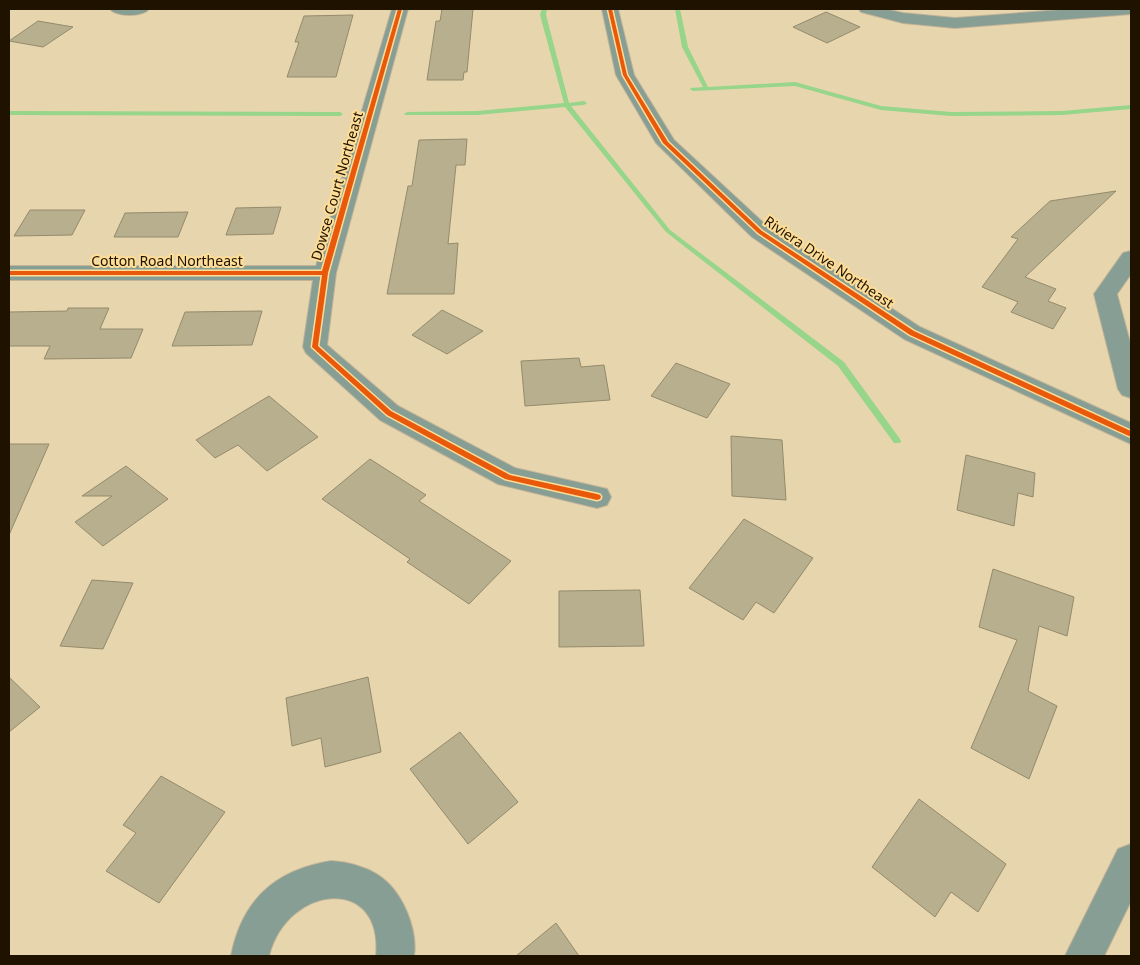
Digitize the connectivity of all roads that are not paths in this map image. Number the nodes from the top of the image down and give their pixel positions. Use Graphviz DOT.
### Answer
graph roads {
  1 [pos="118,9"];
  2 [pos="141,9"];
  3 [pos="400,9"];
  4 [pos="610,9"];
  5 [pos="867,9"];
  6 [pos="1131,10"];
  7 [pos="1131,258"];
  8 [pos="9,273"];
  9 [pos="325,273"];
  10 [pos="1131,389"];
  11 [pos="1131,434"];
  12 [pos="597,497"];
  13 [pos="1131,862"];
  14 [pos="250,956"];
  15 [pos="395,956"];
  16 [pos="1084,956"];
  1 -- 2 [label="street"];
  3 -- 9 [label="street, Dowse Court Northeast"];
  4 -- 11 [label="street, Riviera Drive Northeast"];
  5 -- 6 [label="street"];
  7 -- 10 [label="street"];
  8 -- 9 [label="street, Cotton Road Northeast"];
  9 -- 12 [label="street, Dowse Court Northeast"];
  13 -- 16 [label="street"];
  14 -- 15 [label="street"];
}
